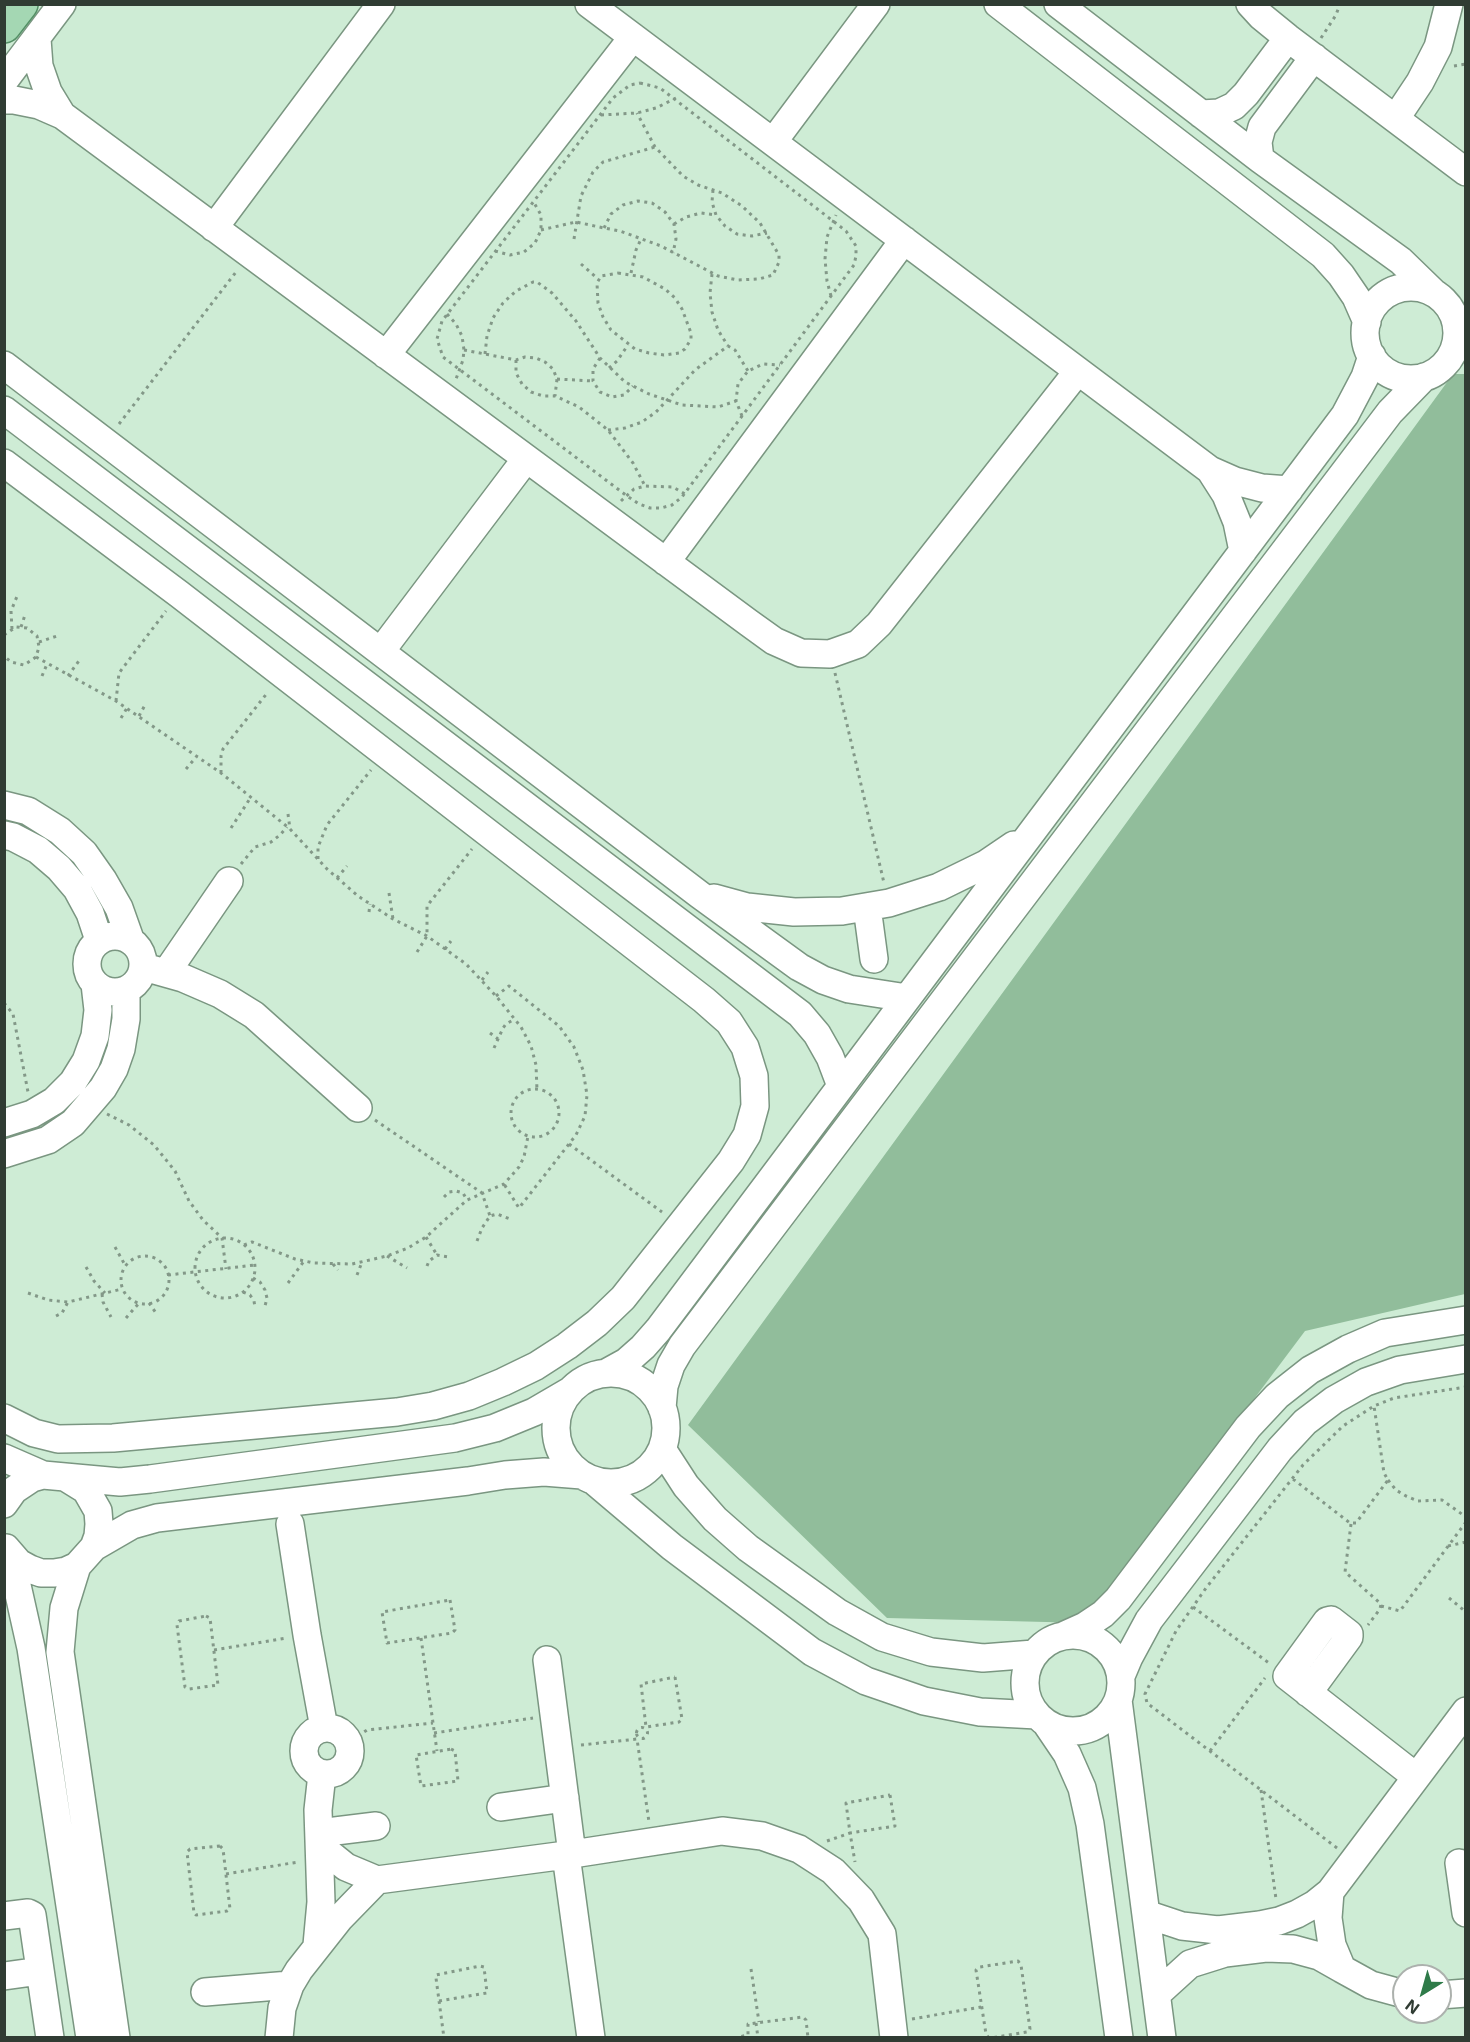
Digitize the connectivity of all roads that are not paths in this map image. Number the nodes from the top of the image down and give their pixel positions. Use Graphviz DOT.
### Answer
graph roads {
  1 [pos="21,4"];
  2 [pos="63,4"];
  3 [pos="381,4"];
  4 [pos="589,4"];
  5 [pos="876,4"];
  6 [pos="998,4"];
  7 [pos="1250,4"];
  8 [pos="1449,4"];
  9 [pos="1065,7"];
  10 [pos="4,26"];
  11 [pos="633,37"];
  12 [pos="37,39"];
  13 [pos="1304,49"];
  14 [pos="1123,54"];
  15 [pos="4,81"];
  16 [pos="1101,83"];
  17 [pos="4,100"];
  18 [pos="1201,114"];
  19 [pos="62,115"];
  20 [pos="1396,118"];
  21 [pos="773,142"];
  22 [pos="1260,159"];
  23 [pos="1466,172"];
  24 [pos="214,228"];
  25 [pos="904,240"];
  26 [pos="1448,299"];
  27 [pos="1367,322"];
  28 [pos="386,355"];
  29 [pos="1372,357"];
  30 [pos="4,365"];
  31 [pos="1444,368"];
  32 [pos="1078,371"];
  33 [pos="4,410"];
  34 [pos="526,459"];
  35 [pos="4,463"];
  36 [pos="1210,470"];
  37 [pos="1289,490"];
  38 [pos="1243,551"];
  39 [pos="666,562"];
  40 [pos="381,651"];
  41 [pos="4,805"];
  42 [pos="1030,834"];
  43 [pos="4,835"];
  44 [pos="229,881"];
  45 [pos="700,895"];
  46 [pos="878,905"];
  47 [pos="130,939"];
  48 [pos="99,940"];
  49 [pos="874,960"];
  50 [pos="155,970"];
  51 [pos="95,984"];
  52 [pos="126,990"];
  53 [pos="907,998"];
  54 [pos="841,1086"];
  55 [pos="358,1108"];
  56 [pos="4,1123"];
  57 [pos="4,1154"];
  58 [pos="1466,1320"];
  59 [pos="1466,1359"];
  60 [pos="606,1373"];
  61 [pos="570,1391"];
  62 [pos="662,1408"];
  63 [pos="4,1418"];
  64 [pos="662,1449"];
  65 [pos="4,1458"];
  66 [pos="54,1476"];
  67 [pos="588,1478"];
  68 [pos="4,1504"];
  69 [pos="290,1524"];
  70 [pos="7,1549"];
  71 [pos="85,1556"];
  72 [pos="1065,1635"];
  73 [pos="1034,1654"];
  74 [pos="547,1660"];
  75 [pos="1120,1688"];
  76 [pos="1308,1693"];
  77 [pos="1466,1711"];
  78 [pos="1042,1719"];
  79 [pos="324,1728"];
  80 [pos="322,1774"];
  81 [pos="1415,1776"];
  82 [pos="565,1798"];
  83 [pos="501,1807"];
  84 [pos="376,1826"];
  85 [pos="320,1846"];
  86 [pos="569,1855"];
  87 [pos="1459,1863"];
  88 [pos="377,1880"];
  89 [pos="1330,1892"];
  90 [pos="1466,1913"];
  91 [pos="1146,1914"];
  92 [pos="18,1915"];
  93 [pos="317,1945"];
  94 [pos="1342,1969"];
  95 [pos="40,1971"];
  96 [pos="4,1976"];
  97 [pos="290,1985"];
  98 [pos="1392,1991"];
  99 [pos="205,1992"];
  100 [pos="1156,1994"];
  101 [pos="893,2030"];
  102 [pos="50,2037"];
  103 [pos="90,2037"];
  104 [pos="116,2037"];
  105 [pos="279,2037"];
  106 [pos="591,2037"];
  107 [pos="1119,2037"];
  108 [pos="1162,2037"];
  1 -- 10 [label="main road"];
  2 -- 12 [label="street"];
  3 -- 24 [label="street"];
  4 -- 11 [label="street"];
  5 -- 21 [label="street"];
  6 -- 16 [label="street"];
  7 -- 13 [label="street"];
  8 -- 20 [label="street"];
  9 -- 14 [label="street"];
  11 -- 21 [label="street"];
  11 -- 28 [label="street"];
  12 -- 15 [label="street"];
  12 -- 19 [label="street"];
  13 -- 18 [label="street"];
  13 -- 20 [label="street"];
  13 -- 22 [label="street"];
  14 -- 16 [label="street"];
  14 -- 18 [label="street"];
  16 -- 27 [label="street"];
  17 -- 19 [label="street"];
  18 -- 22 [label="street"];
  19 -- 24 [label="street"];
  20 -- 23 [label="street"];
  21 -- 25 [label="street"];
  22 -- 26 [label="street"];
  24 -- 28 [label="street"];
  25 -- 32 [label="street"];
  25 -- 39 [label="street"];
  26 -- 27 [label="street"];
  26 -- 31 [label="street"];
  27 -- 29 [label="street"];
  28 -- 34 [label="street"];
  29 -- 31 [label="street"];
  29 -- 37 [label="street"];
  30 -- 40 [label="street"];
  31 -- 62 [label="street"];
  32 -- 36 [label="street"];
  32 -- 39 [label="street"];
  33 -- 54 [label="street"];
  34 -- 39 [label="street"];
  34 -- 40 [label="street"];
  35 -- 63 [label="street"];
  36 -- 37 [label="street"];
  36 -- 38 [label="street"];
  37 -- 38 [label="street"];
  38 -- 42 [label="street"];
  40 -- 45 [label="street"];
  41 -- 47 [label="street"];
  42 -- 46 [label="street"];
  42 -- 53 [label="street"];
  43 -- 48 [label="street"];
  44 -- 50 [label="street"];
  45 -- 46 [label="street"];
  45 -- 53 [label="street"];
  46 -- 49 [label="street"];
  47 -- 48 [label="street"];
  47 -- 50 [label="street"];
  48 -- 51 [label="street"];
  50 -- 52 [label="street"];
  50 -- 55 [label="street"];
  51 -- 52 [label="street"];
  51 -- 56 [label="street"];
  52 -- 57 [label="street"];
  53 -- 54 [label="street"];
  54 -- 60 [label="street"];
  58 -- 72 [label="street"];
  59 -- 75 [label="street"];
  60 -- 61 [label="street"];
  60 -- 62 [label="street"];
  61 -- 66 [label="street"];
  61 -- 67 [label="street"];
  62 -- 64 [label="street"];
  64 -- 67 [label="street"];
  64 -- 73 [label="street"];
  65 -- 66 [label="street"];
  66 -- 68 [label="street"];
  66 -- 71 [label="street"];
  67 -- 71 [label="street"];
  67 -- 78 [label="street"];
  69 -- 79 [label="street"];
  70 -- 71 [label="street"];
  70 -- 103 [label="street"];
  71 -- 104 [label="street"];
  72 -- 73 [label="street"];
  72 -- 75 [label="street"];
  73 -- 78 [label="street"];
  74 -- 82 [label="street"];
  75 -- 78 [label="street"];
  75 -- 91 [label="street"];
  76 -- 76 [label="street"];
  76 -- 81 [label="street"];
  77 -- 81 [label="street"];
  78 -- 107 [label="street"];
  79 -- 80 [label="street"];
  79 -- 80 [label="street"];
  80 -- 85 [label="street"];
  81 -- 89 [label="street"];
  82 -- 83 [label="street"];
  82 -- 86 [label="street"];
  84 -- 85 [label="street"];
  85 -- 88 [label="street"];
  85 -- 93 [label="street"];
  86 -- 88 [label="street"];
  86 -- 101 [label="street"];
  86 -- 106 [label="street"];
  87 -- 90 [label="street"];
  88 -- 93 [label="street"];
  89 -- 91 [label="street"];
  89 -- 94 [label="street"];
  91 -- 100 [label="street"];
  92 -- 95 [label="street"];
  93 -- 97 [label="street"];
  94 -- 98 [label="street"];
  94 -- 100 [label="street"];
  95 -- 96 [label="street"];
  95 -- 102 [label="street"];
  97 -- 99 [label="street"];
  97 -- 105 [label="street"];
  100 -- 108 [label="street"];
}
